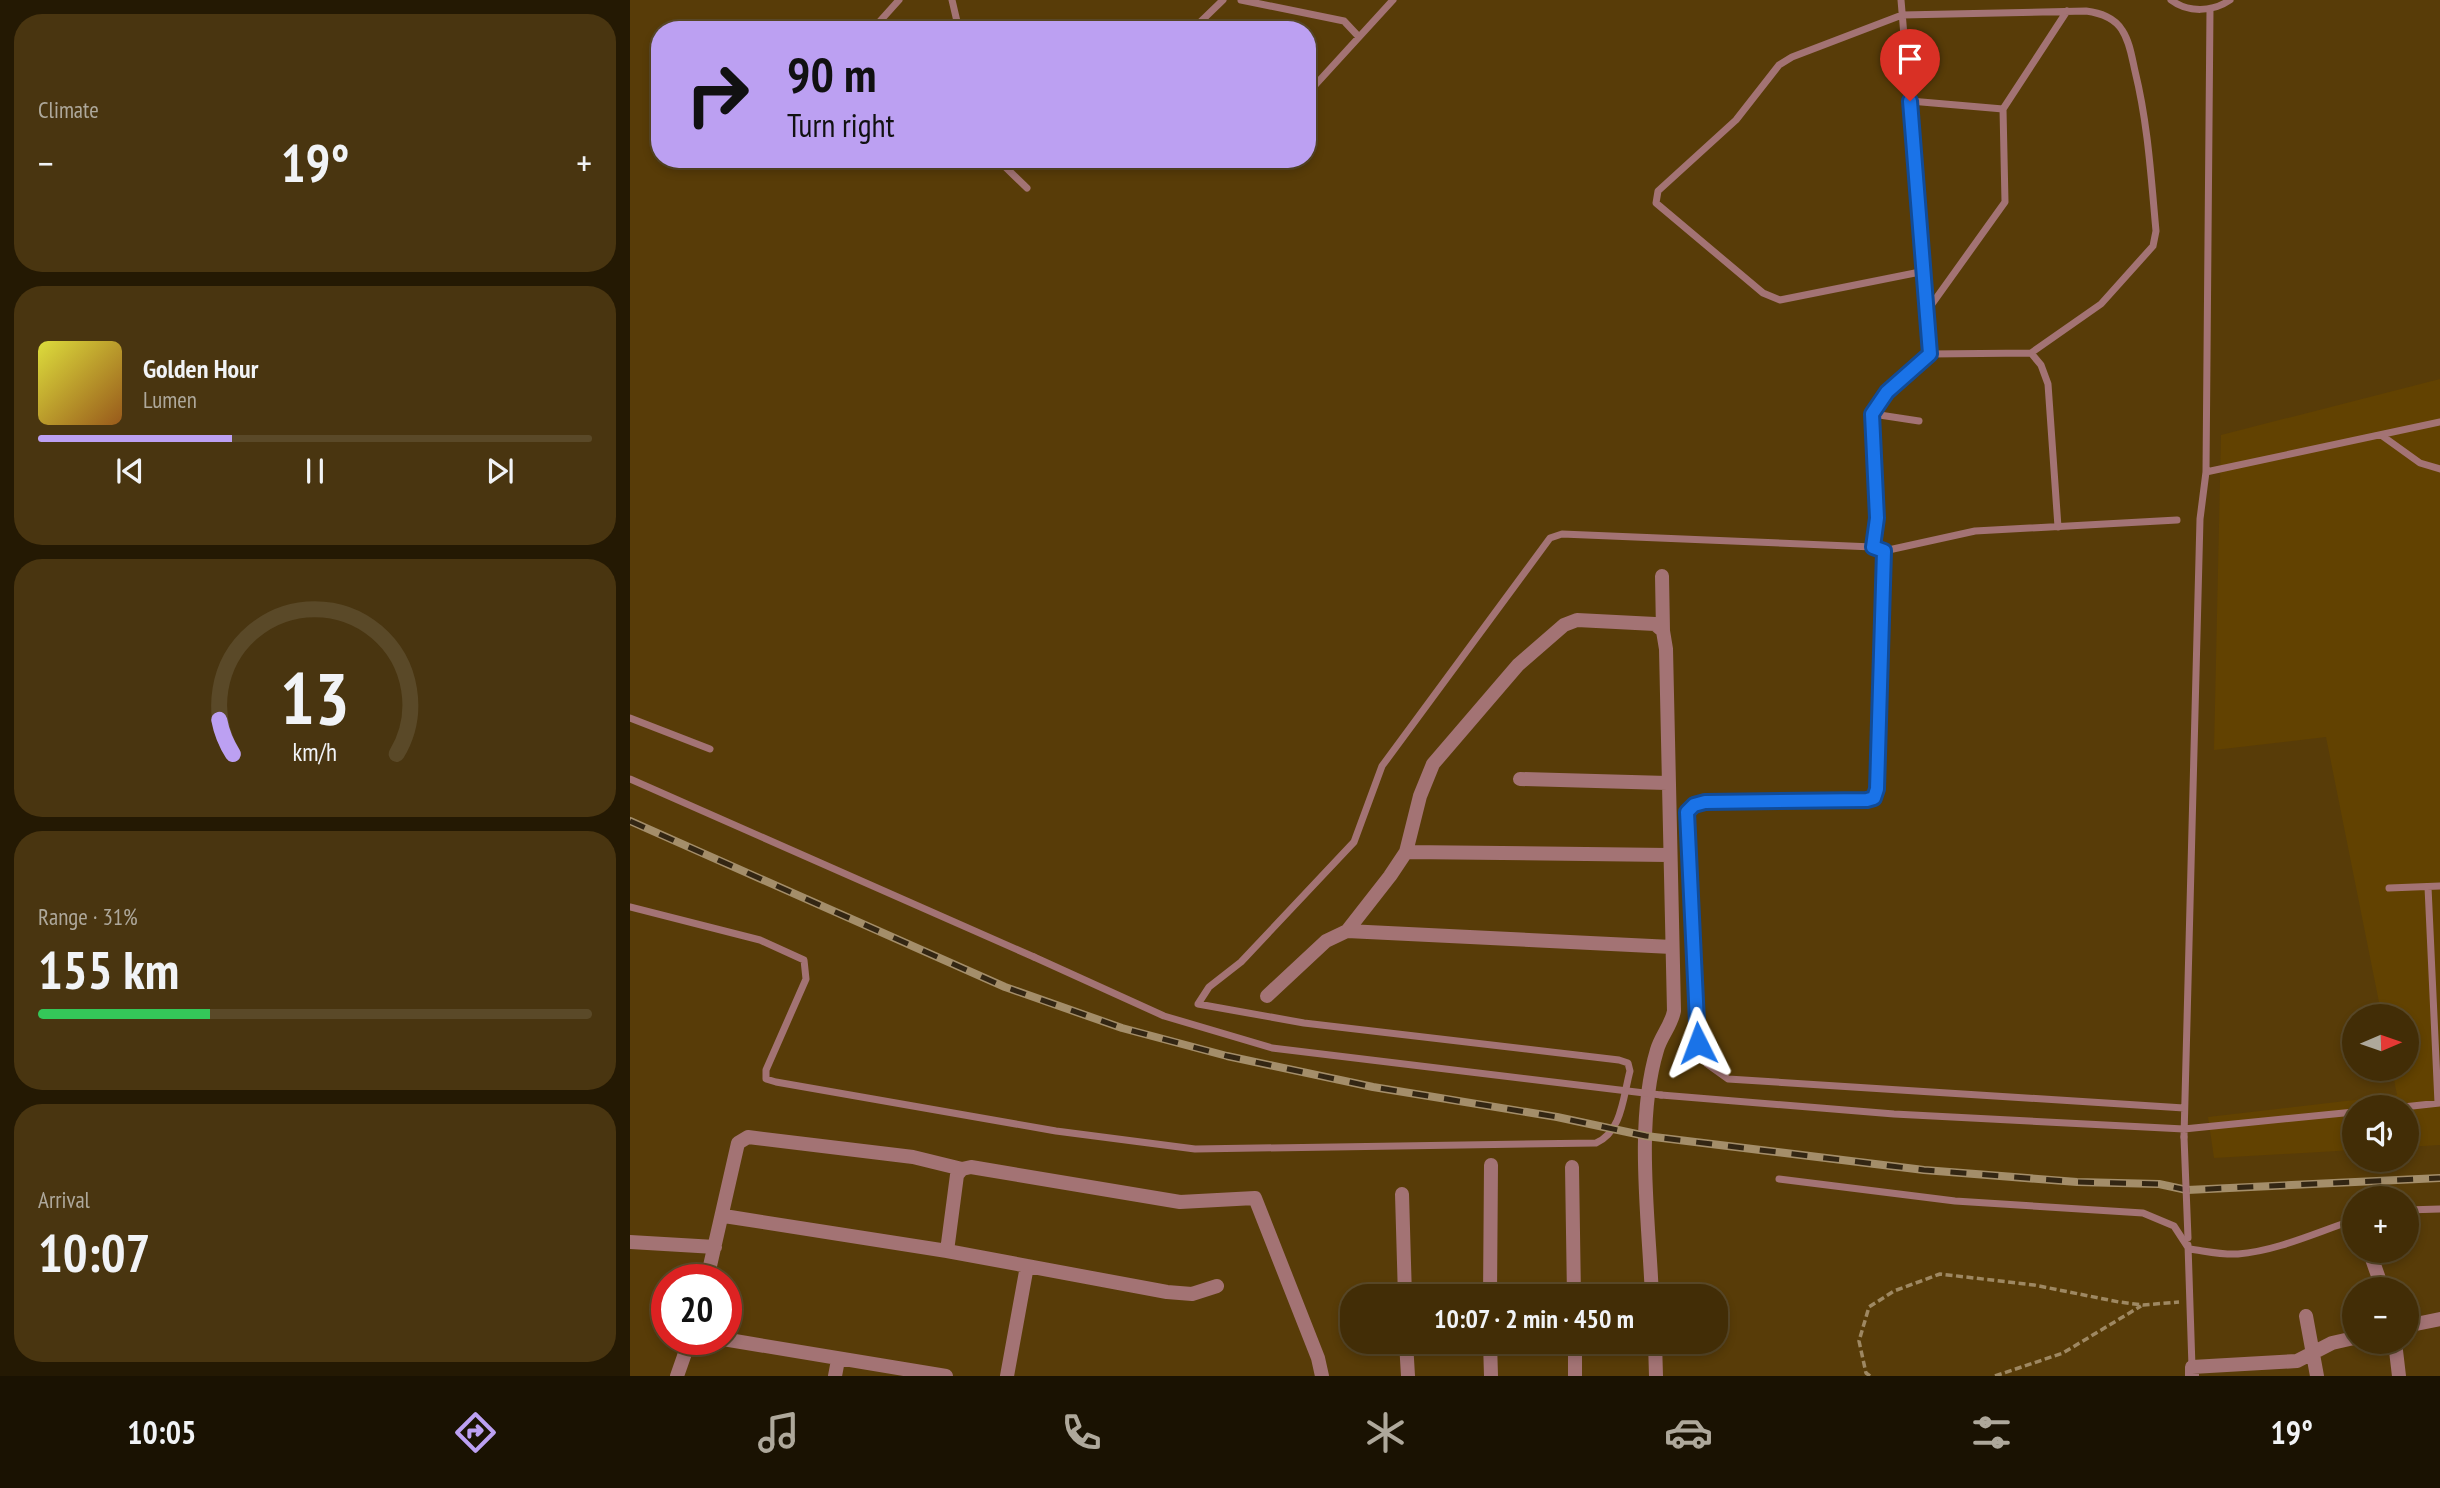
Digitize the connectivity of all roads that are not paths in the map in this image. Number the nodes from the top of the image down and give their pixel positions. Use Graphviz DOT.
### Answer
graph roads {
  1 [pos="899,0"];
  2 [pos="952,0"];
  3 [pos="1223,0"];
  4 [pos="1241,0"];
  5 [pos="1393,0"];
  6 [pos="1901,0"];
  7 [pos="2171,0"];
  8 [pos="2230,0"];
  9 [pos="2210,9"];
  10 [pos="2067,11"];
  11 [pos="1902,15"];
  12 [pos="880,21"];
  13 [pos="957,21"];
  14 [pos="1201,21"];
  15 [pos="1359,37"];
  16 [pos="1316,84"];
  17 [pos="1910,101"];
  18 [pos="2003,109"];
  19 [pos="1006,168"];
  20 [pos="1027,188"];
  21 [pos="1925,271"];
  22 [pos="1927,311"];
  23 [pos="2031,353"];
  24 [pos="1930,354"];
  25 [pos="1872,414"];
  26 [pos="1919,421"];
  27 [pos="2440,422"];
  28 [pos="2381,435"];
  29 [pos="2440,468"];
  30 [pos="2206,472"];
  31 [pos="2177,520"];
  32 [pos="2058,527"];
  33 [pos="1873,547"];
  34 [pos="1884,551"];
  35 [pos="1662,576"];
  36 [pos="1663,631"];
  37 [pos="630,718"];
  38 [pos="710,749"];
  39 [pos="630,779"];
  40 [pos="1520,779"];
  41 [pos="1667,783"];
  42 [pos="1406,852"];
  43 [pos="1668,855"];
  44 [pos="2440,886"];
  45 [pos="2428,887"];
  46 [pos="2389,888"];
  47 [pos="630,907"];
  48 [pos="1347,931"];
  49 [pos="1672,947"];
  50 [pos="1268,996"];
  51 [pos="2439,1103"];
  52 [pos="2419,1105"];
  53 [pos="2184,1108"];
  54 [pos="2342,1113"];
  55 [pos="2184,1133"];
  56 [pos="1491,1165"];
  57 [pos="1572,1167"];
  58 [pos="962,1169"];
  59 [pos="1779,1179"];
  60 [pos="1402,1194"];
  61 [pos="2440,1209"];
  62 [pos="2419,1210"];
  63 [pos="724,1216"];
  64 [pos="2342,1224"];
  65 [pos="630,1242"];
  66 [pos="715,1247"];
  67 [pos="2189,1249"];
  68 [pos="947,1251"];
  69 [pos="711,1264"];
  70 [pos="1027,1266"];
  71 [pos="1405,1284"];
  72 [pos="1490,1284"];
  73 [pos="1574,1284"];
  74 [pos="1652,1284"];
  75 [pos="1217,1286"];
  76 [pos="2306,1316"];
  77 [pos="2440,1319"];
  78 [pos="2419,1323"];
  79 [pos="2342,1341"];
  80 [pos="742,1342"];
  81 [pos="1407,1354"];
  82 [pos="1490,1354"];
  83 [pos="1574,1354"];
  84 [pos="1655,1354"];
  85 [pos="2313,1354"];
  86 [pos="2396,1354"];
  87 [pos="684,1355"];
  88 [pos="838,1360"];
  89 [pos="2192,1371"];
  90 [pos="903,1373"];
  91 [pos="677,1376"];
  92 [pos="835,1376"];
  93 [pos="946,1376"];
  94 [pos="1007,1376"];
  95 [pos="1322,1376"];
  96 [pos="1408,1376"];
  97 [pos="1491,1376"];
  98 [pos="1575,1376"];
  99 [pos="1656,1376"];
  100 [pos="2317,1376"];
  101 [pos="2399,1376"];
  1 -- 12 [label="lane"];
  2 -- 13 [label="lane"];
  3 -- 14 [label="lane"];
  4 -- 15 [label="lane"];
  5 -- 15 [label="lane"];
  6 -- 11 [label="lane"];
  7 -- 9 [label="lane"];
  8 -- 9 [label="lane"];
  9 -- 30 [label="lane"];
  10 -- 11 [label="lane"];
  10 -- 18 [label="lane"];
  10 -- 23 [label="lane"];
  11 -- 17 [label="lane"];
  11 -- 21 [label="lane"];
  15 -- 16 [label="lane"];
  17 -- 18 [label="lane"];
  17 -- 21 [label="lane"];
  18 -- 22 [label="lane"];
  19 -- 20 [label="lane"];
  21 -- 22 [label="lane"];
  22 -- 24 [label="lane"];
  23 -- 24 [label="lane"];
  23 -- 32 [label="lane"];
  24 -- 25 [label="lane"];
  25 -- 26 [label="lane"];
  25 -- 33 [label="lane"];
  27 -- 28 [label="lane"];
  28 -- 29 [label="lane"];
  28 -- 30 [label="lane"];
  30 -- 53 [label="lane"];
  31 -- 32 [label="lane"];
  32 -- 34 [label="lane"];
  33 -- 34 [label="lane"];
  33 -- 47 [label="lane"];
  34 -- 53 [label="lane"];
  35 -- 36 [label="street"];
  36 -- 41 [label="street"];
  36 -- 42 [label="street"];
  37 -- 38 [label="lane"];
  39 -- 55 [label="lane, bridge"];
  40 -- 41 [label="street"];
  41 -- 43 [label="street"];
  42 -- 43 [label="street"];
  42 -- 48 [label="street"];
  43 -- 49 [label="street"];
  44 -- 45 [label="lane"];
  45 -- 46 [label="lane"];
  45 -- 51 [label="lane"];
  48 -- 49 [label="street"];
  48 -- 50 [label="street"];
  49 -- 74 [label="street"];
  51 -- 52 [label="lane"];
  53 -- 55 [label="lane"];
  54 -- 55 [label="lane"];
  55 -- 67 [label="lane, bridge"];
  56 -- 72 [label="street"];
  57 -- 73 [label="street"];
  58 -- 63 [label="street"];
  58 -- 68 [label="street"];
  58 -- 95 [label="street"];
  59 -- 67 [label="lane"];
  60 -- 71 [label="street"];
  61 -- 62 [label="lane"];
  63 -- 66 [label="street"];
  63 -- 68 [label="street"];
  64 -- 67 [label="lane"];
  65 -- 66 [label="street"];
  66 -- 69 [label="street"];
  67 -- 89 [label="lane"];
  68 -- 70 [label="street"];
  70 -- 75 [label="street"];
  70 -- 94 [label="street"];
  76 -- 85 [label="street"];
  77 -- 78 [label="street"];
  79 -- 85 [label="street"];
  80 -- 88 [label="street"];
  81 -- 96 [label="street"];
  82 -- 97 [label="street"];
  83 -- 98 [label="street"];
  84 -- 99 [label="street"];
  85 -- 89 [label="street"];
  85 -- 100 [label="street"];
  86 -- 101 [label="street"];
  87 -- 91 [label="street"];
  88 -- 90 [label="street"];
  88 -- 92 [label="street"];
  90 -- 93 [label="street"];
}
